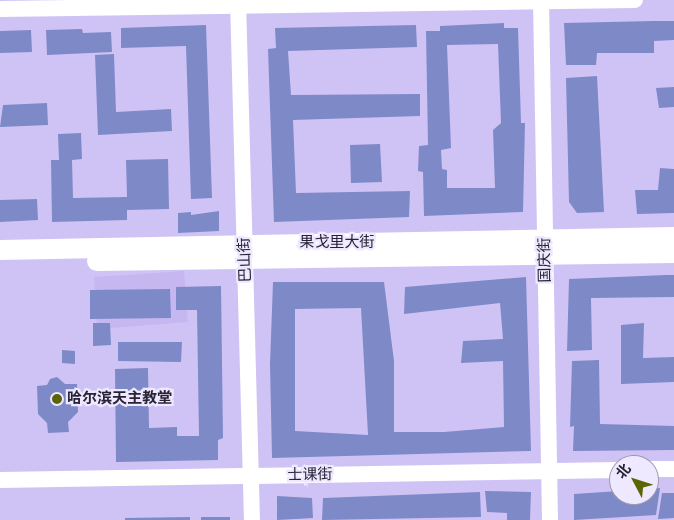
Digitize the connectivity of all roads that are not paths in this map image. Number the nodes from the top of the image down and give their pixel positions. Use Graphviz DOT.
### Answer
graph roads {
  1 [pos="635,0"];
  2 [pos="541,1"];
  3 [pos="238,4"];
  4 [pos="0,9"];
  5 [pos="674,237"];
  6 [pos="545,249"];
  7 [pos="0,250"];
  8 [pos="244,251"];
  9 [pos="674,253"];
  10 [pos="0,262"];
  11 [pos="674,468"];
  12 [pos="659,469"];
  13 [pos="609,470"];
  14 [pos="549,471"];
  15 [pos="251,476"];
  16 [pos="0,480"];
  17 [pos="252,520"];
  18 [pos="550,520"];
  1 -- 2 [label="street"];
  2 -- 3 [label="street"];
  2 -- 6 [label="street, 国庆街"];
  3 -- 4 [label="street"];
  3 -- 8 [label="street, 巴山街"];
  5 -- 6 [label="main road, 果戈里大街"];
  6 -- 8 [label="main road, 果戈里大街"];
  6 -- 9 [label="main road, 果戈里大街"];
  6 -- 14 [label="street, 国庆街"];
  7 -- 8 [label="main road, 果戈里大街"];
  8 -- 10 [label="main road, 果戈里大街"];
  8 -- 15 [label="street, 巴山街"];
  11 -- 12 [label="street"];
  13 -- 14 [label="street, 士课街"];
  14 -- 15 [label="street, 士课街"];
  14 -- 18 [label="street, 国庆街"];
  15 -- 16 [label="street, 士课街"];
  15 -- 17 [label="street, 巴山街"];
}
